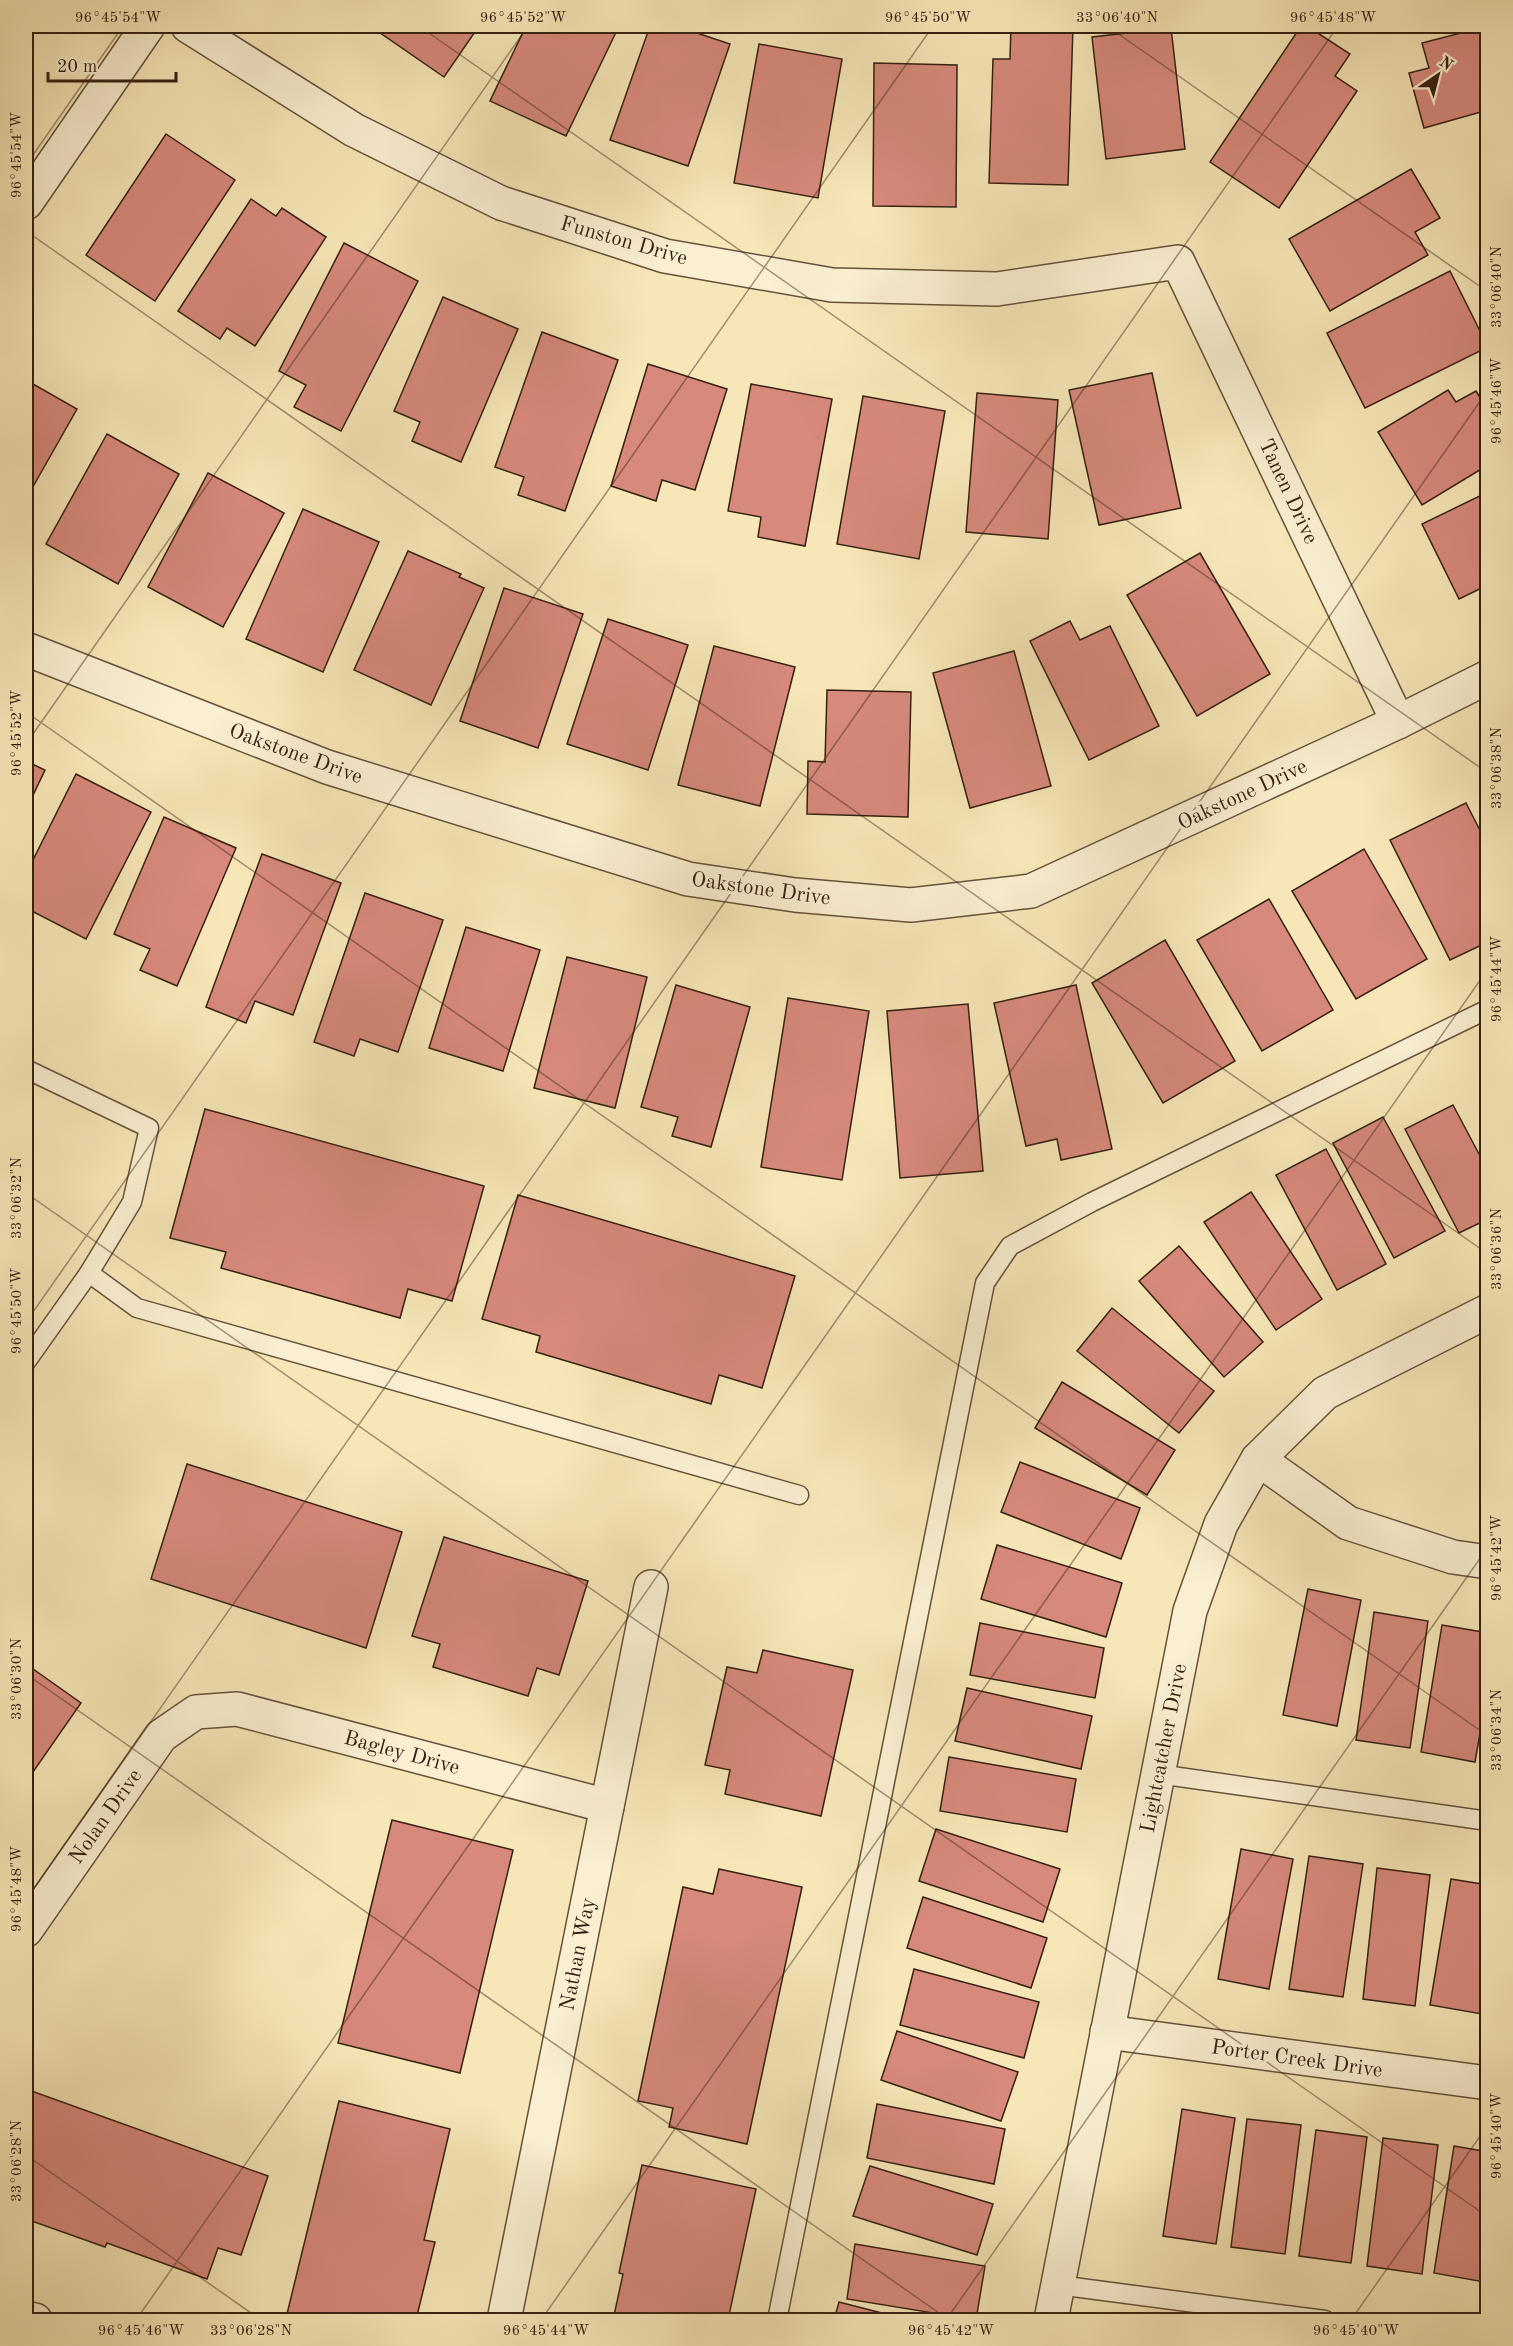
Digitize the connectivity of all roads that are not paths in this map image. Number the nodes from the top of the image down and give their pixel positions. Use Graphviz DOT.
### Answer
graph roads {
  1 [pos="148,26"];
  2 [pos="188,26"];
  3 [pos="26,202"];
  4 [pos="1178,262"];
  5 [pos="26,649"];
  6 [pos="1488,677"];
  7 [pos="1398,722"];
  8 [pos="1488,1009"];
  9 [pos="26,1069"];
  10 [pos="89,1273"];
  11 [pos="1488,1311"];
  12 [pos="26,1362"];
  13 [pos="1258,1459"];
  14 [pos="799,1494"];
  15 [pos="1488,1562"];
  16 [pos="651,1587"];
  17 [pos="196,1712"];
  18 [pos="1158,1774"];
  19 [pos="607,1806"];
  20 [pos="1488,1821"];
  21 [pos="26,1930"];
  22 [pos="1107,2032"];
  23 [pos="1488,2083"];
  24 [pos="1058,2284"];
  25 [pos="26,2318"];
  26 [pos="35,2320"];
  27 [pos="504,2320"];
  28 [pos="777,2320"];
  29 [pos="1051,2320"];
  30 [pos="1325,2320"];
  1 -- 3 [label="street"];
  2 -- 4 [label="street, Funston Drive"];
  4 -- 7 [label="street, Tanen Drive"];
  5 -- 7 [label="street, Oakstone Drive"];
  6 -- 7 [label="street, Oakstone Drive"];
  8 -- 28 [label="lane"];
  9 -- 10 [label="lane"];
  10 -- 12 [label="lane"];
  10 -- 14 [label="lane"];
  11 -- 13 [label="street, Lightcatcher Drive"];
  13 -- 15 [label="street"];
  13 -- 18 [label="street, Lightcatcher Drive"];
  16 -- 19 [label="street, Nathan Way"];
  17 -- 19 [label="street, Bagley Drive"];
  17 -- 21 [label="street, Nolan Drive"];
  18 -- 20 [label="lane"];
  18 -- 22 [label="street, Lightcatcher Drive"];
  19 -- 27 [label="street, Nathan Way"];
  22 -- 23 [label="street, Porter Creek Drive"];
  22 -- 24 [label="street, Lightcatcher Drive"];
  24 -- 29 [label="street, Lightcatcher Drive"];
  24 -- 30 [label="lane"];
  25 -- 26 [label="street"];
}
